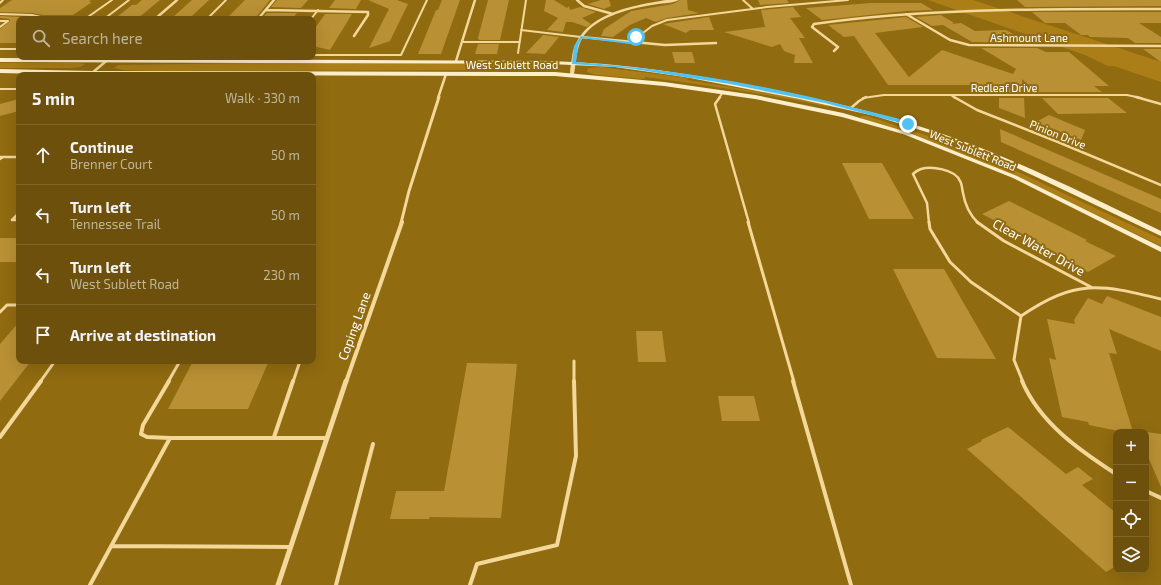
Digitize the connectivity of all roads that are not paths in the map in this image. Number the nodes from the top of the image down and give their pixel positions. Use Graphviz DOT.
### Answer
graph roads {
  1 [pos="3,0"];
  2 [pos="112,0"];
  3 [pos="129,0"];
  4 [pos="177,0"];
  5 [pos="226,0"];
  6 [pos="274,0"];
  7 [pos="426,0"];
  8 [pos="475,0"];
  9 [pos="526,0"];
  10 [pos="578,0"];
  11 [pos="677,0"];
  12 [pos="743,0"];
  13 [pos="848,0"];
  14 [pos="0,2"];
  15 [pos="753,9"];
  16 [pos="1161,9"];
  17 [pos="266,10"];
  18 [pos="318,10"];
  19 [pos="0,14"];
  20 [pos="613,14"];
  21 [pos="905,14"];
  22 [pos="36,16"];
  23 [pos="89,16"];
  24 [pos="108,16"];
  25 [pos="158,16"];
  26 [pos="210,16"];
  27 [pos="261,16"];
  28 [pos="313,16"];
  29 [pos="0,21"];
  30 [pos="0,27"];
  31 [pos="522,30"];
  32 [pos="354,36"];
  33 [pos="581,37"];
  34 [pos="462,42"];
  35 [pos="520,42"];
  36 [pos="630,43"];
  37 [pos="716,43"];
  38 [pos="1161,46"];
  39 [pos="0,49"];
  40 [pos="16,49"];
  41 [pos="834,51"];
  42 [pos="518,53"];
  43 [pos="316,55"];
  44 [pos="16,59"];
  45 [pos="0,60"];
  46 [pos="107,60"];
  47 [pos="282,60"];
  48 [pos="456,61"];
  49 [pos="573,63"];
  50 [pos="0,71"];
  51 [pos="30,72"];
  52 [pos="93,72"];
  53 [pos="316,74"];
  54 [pos="446,74"];
  55 [pos="572,74"];
  56 [pos="0,89"];
  57 [pos="16,89"];
  58 [pos="723,92"];
  59 [pos="951,95"];
  60 [pos="1161,104"];
  61 [pos="850,108"];
  62 [pos="843,115"];
  63 [pos="16,157"];
  64 [pos="1,158"];
  65 [pos="1161,185"];
  66 [pos="1161,234"];
  67 [pos="1161,250"];
  68 [pos="1091,287"];
  69 [pos="1161,299"];
  70 [pos="16,305"];
  71 [pos="0,312"];
  72 [pos="1021,316"];
  73 [pos="574,361"];
  74 [pos="53,364"];
  75 [pos="178,364"];
  76 [pos="299,364"];
  77 [pos="0,437"];
  78 [pos="274,437"];
  79 [pos="170,438"];
  80 [pos="326,438"];
  81 [pos="373,444"];
  82 [pos="1113,472"];
  83 [pos="1149,492"];
  84 [pos="1161,498"];
  85 [pos="111,546"];
  86 [pos="291,547"];
  87 [pos="90,585"];
  88 [pos="278,585"];
  89 [pos="336,585"];
  90 [pos="470,585"];
  91 [pos="851,585"];
  1 -- 14 [label="lane"];
  2 -- 23 [label="lane"];
  3 -- 24 [label="lane"];
  4 -- 25 [label="street"];
  5 -- 26 [label="lane"];
  6 -- 17 [label="street"];
  7 -- 43 [label="lane"];
  8 -- 34 [label="street"];
  9 -- 31 [label="lane"];
  10 -- 20 [label="street"];
  11 -- 20 [label="street"];
  12 -- 15 [label="lane"];
  13 -- 15 [label="lane"];
  15 -- 36 [label="lane"];
  16 -- 21 [label="street"];
  17 -- 18 [label="street"];
  17 -- 27 [label="street"];
  18 -- 28 [label="lane"];
  18 -- 32 [label="street"];
  19 -- 22 [label="lane"];
  20 -- 33 [label="street"];
  21 -- 38 [label="street, Ashmount Lane"];
  21 -- 41 [label="street"];
  29 -- 30 [label="lane"];
  31 -- 33 [label="lane"];
  31 -- 35 [label="lane"];
  33 -- 36 [label="street"];
  33 -- 49 [label="street"];
  34 -- 35 [label="lane"];
  34 -- 48 [label="street"];
  35 -- 42 [label="lane"];
  36 -- 37 [label="street"];
  39 -- 40 [label="lane"];
  44 -- 45 [label="main road, West Sublett Road"];
  46 -- 52 [label="street"];
  47 -- 48 [label="main road, West Sublett Road"];
  48 -- 49 [label="main road, West Sublett Road"];
  49 -- 55 [label="street"];
  49 -- 61 [label="main road, West Sublett Road"];
  50 -- 51 [label="main road, West Sublett Road"];
  53 -- 54 [label="main road, West Sublett Road"];
  54 -- 55 [label="main road, West Sublett Road"];
  54 -- 80 [label="street, Coping Lane"];
  55 -- 58 [label="main road, West Sublett Road"];
  56 -- 57 [label="lane"];
  58 -- 62 [label="main road, West Sublett Road"];
  58 -- 91 [label="lane"];
  59 -- 60 [label="lane, Redleaf Drive"];
  59 -- 61 [label="lane, Redleaf Drive"];
  59 -- 65 [label="lane, Pinion Drive"];
  61 -- 62 [label="main road"];
  61 -- 66 [label="main road, West Sublett Road"];
  62 -- 67 [label="main road, West Sublett Road"];
  63 -- 64 [label="lane"];
  68 -- 69 [label="lane"];
  68 -- 72 [label="lane"];
  68 -- 72 [label="lane, Clear Water Drive"];
  70 -- 71 [label="lane"];
  72 -- 82 [label="lane"];
  73 -- 90 [label="lane"];
  74 -- 77 [label="lane"];
  75 -- 79 [label="lane"];
  76 -- 78 [label="lane"];
  78 -- 79 [label="lane"];
  78 -- 80 [label="lane"];
  79 -- 85 [label="lane"];
  80 -- 86 [label="street, Coping Lane"];
  81 -- 89 [label="lane"];
  83 -- 84 [label="lane"];
  85 -- 86 [label="lane"];
  85 -- 87 [label="lane"];
  86 -- 88 [label="street, Coping Lane"];
}
